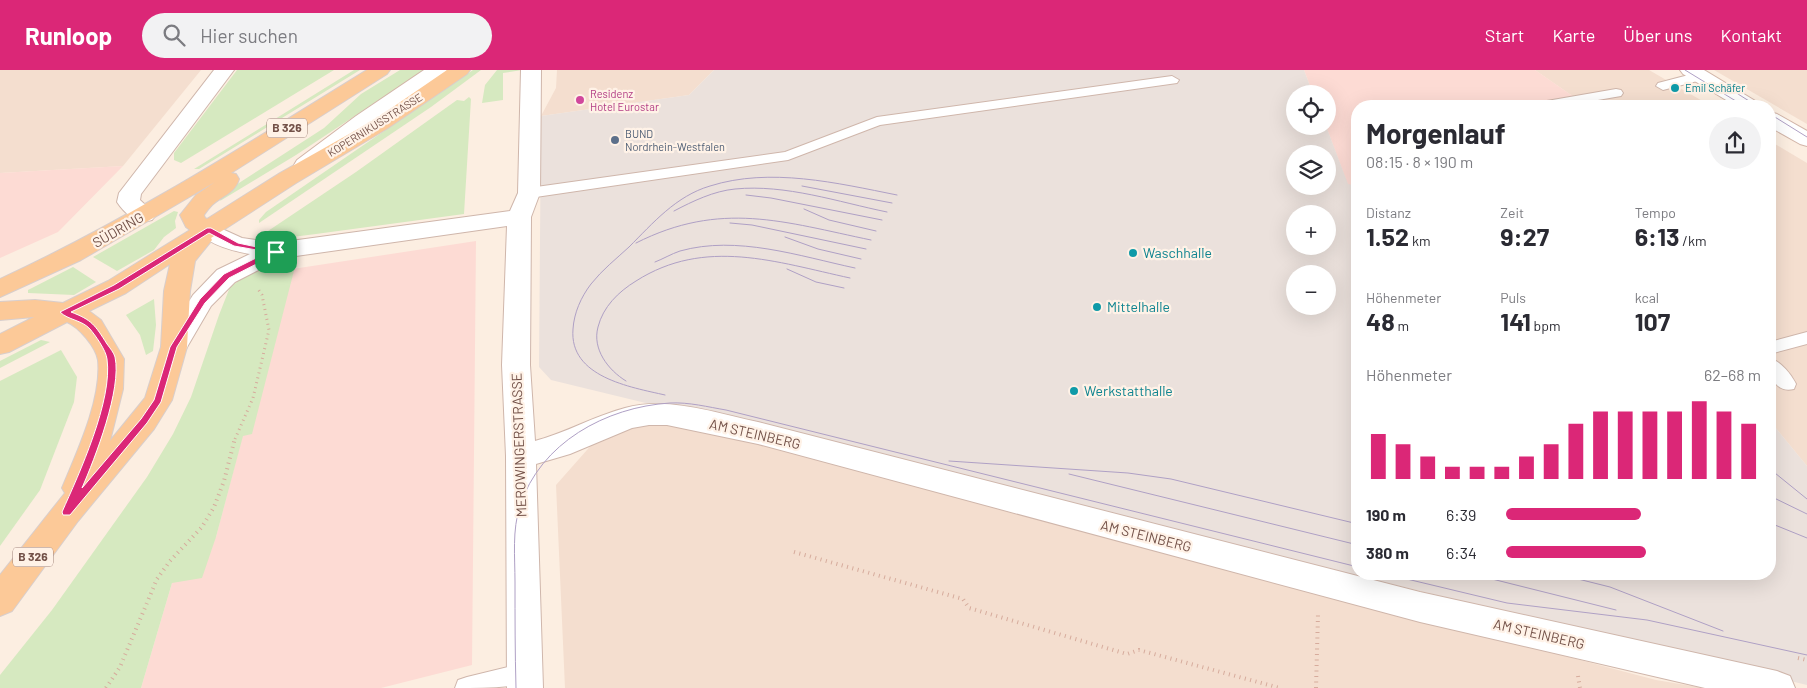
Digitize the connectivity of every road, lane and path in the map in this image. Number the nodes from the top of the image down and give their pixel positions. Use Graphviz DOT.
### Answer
graph roads {
  1 [pos="224,70"];
  2 [pos="380,70"];
  3 [pos="437,70"];
  4 [pos="460,70"];
  5 [pos="531,70"];
  6 [pos="1695,73"];
  7 [pos="1172,80"];
  8 [pos="1662,86"];
  9 [pos="1616,93"];
  10 [pos="1576,100"];
  11 [pos="1740,100"];
  12 [pos="1776,122"];
  13 [pos="1807,140"];
  14 [pos="232,163"];
  15 [pos="288,178"];
  16 [pos="529,193"];
  17 [pos="144,215"];
  18 [pos="519,217"];
  19 [pos="209,230"];
  20 [pos="276,252"];
  21 [pos="226,276"];
  22 [pos="0,289"];
  23 [pos="0,311"];
  24 [pos="64,312"];
  25 [pos="1807,338"];
  26 [pos="0,346"];
  27 [pos="1776,346"];
  28 [pos="174,347"];
  29 [pos="1776,372"];
  30 [pos="1787,384"];
  31 [pos="521,456"];
  32 [pos="67,512"];
  33 [pos="794,552"];
  34 [pos="1319,581"];
  35 [pos="0,601"];
  36 [pos="525,681"];
  37 [pos="106,688"];
  38 [pos="467,688"];
  39 [pos="1280,688"];
  40 [pos="1316,688"];
  41 [pos="1777,688"];
  1 -- 17 [label="street"];
  2 -- 14 [label="main road, SÜDRING / B 326"];
  3 -- 15 [label="street"];
  4 -- 15 [label="main road, KOPERNIKUSSTRASSE / B 326"];
  5 -- 16 [label="street, MEROWINGERSTRASSE"];
  6 -- 8 [label="lane"];
  6 -- 11 [label="street"];
  7 -- 16 [label="lane"];
  9 -- 10 [label="lane"];
  12 -- 13 [label="street"];
  14 -- 17 [label="main road, SÜDRING / B 326"];
  14 -- 19 [label="main road"];
  15 -- 19 [label="main road, B 326"];
  16 -- 18 [label="street, MEROWINGERSTRASSE"];
  17 -- 22 [label="main road, SÜDRING / B 326"];
  18 -- 20 [label="street"];
  18 -- 31 [label="street, MEROWINGERSTRASSE"];
  19 -- 20 [label="street"];
  19 -- 24 [label="main road, B 326"];
  19 -- 28 [label="main road, B 326"];
  20 -- 21 [label="street"];
  21 -- 28 [label="street"];
  21 -- 37 [label="path"];
  23 -- 24 [label="main road"];
  24 -- 26 [label="main road, B 326"];
  24 -- 32 [label="main road, B 326"];
  25 -- 27 [label="lane"];
  28 -- 32 [label="main road, B 326"];
  29 -- 30 [label="lane"];
  31 -- 34 [label="street, AM STEINBERG"];
  31 -- 36 [label="street, MEROWINGERSTRASSE"];
  32 -- 35 [label="main road, B 326"];
  33 -- 39 [label="path"];
  34 -- 40 [label="path"];
  34 -- 41 [label="street, AM STEINBERG"];
  36 -- 38 [label="lane, MEROWINGERSTRASSE"];
}
